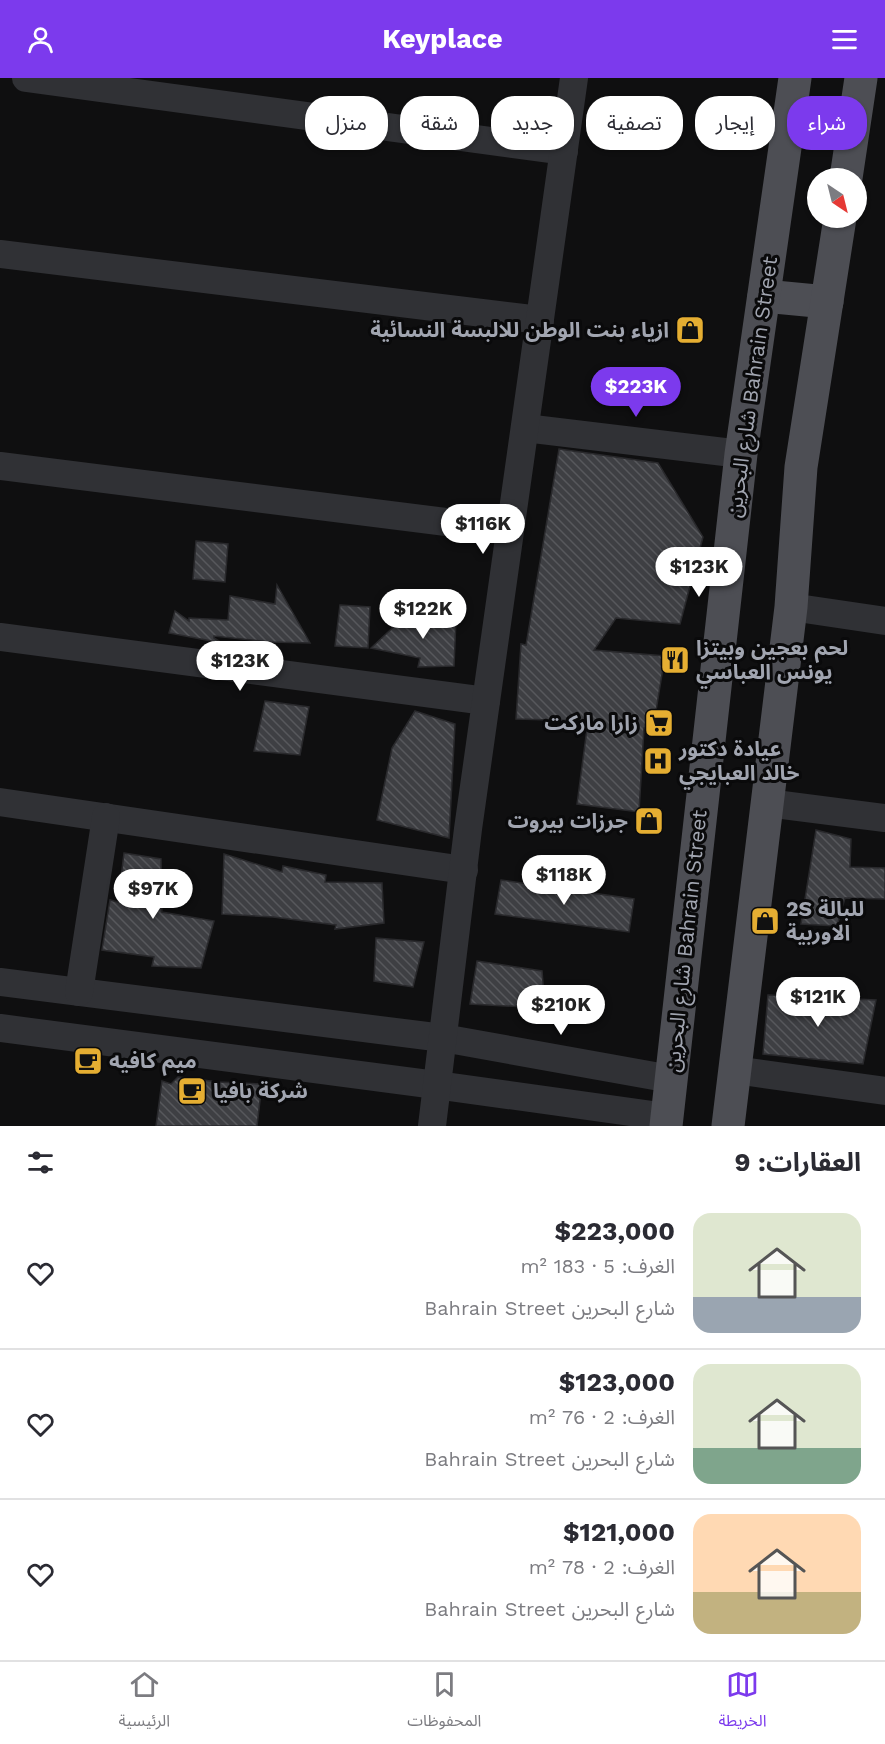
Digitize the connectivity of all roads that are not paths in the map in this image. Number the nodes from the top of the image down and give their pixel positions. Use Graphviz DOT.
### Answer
graph roads {
  1 [pos="26,78"];
  2 [pos="574,78"];
  3 [pos="795,78"];
  4 [pos="861,78"];
  5 [pos="564,151"];
  6 [pos="848,168"];
  7 [pos="838,228"];
  8 [pos="0,254"];
  9 [pos="764,296"];
  10 [pos="827,302"];
  11 [pos="540,320"];
  12 [pos="525,428"];
  13 [pos="741,454"];
  14 [pos="0,466"];
  15 [pos="510,530"];
  16 [pos="791,607"];
  17 [pos="885,621"];
  18 [pos="0,637"];
  19 [pos="486,701"];
  20 [pos="0,802"];
  21 [pos="767,803"];
  22 [pos="106,817"];
  23 [pos="885,818"];
  24 [pos="464,870"];
  25 [pos="0,982"];
  26 [pos="79,992"];
  27 [pos="0,1028"];
  28 [pos="443,1038"];
  29 [pos="735,1070"];
  30 [pos="671,1079"];
  31 [pos="436,1085"];
  32 [pos="885,1090"];
  33 [pos="666,1122"];
  34 [pos="432,1126"];
  35 [pos="728,1126"];
  1 -- 5 [label="street"];
  2 -- 5 [label="street"];
  3 -- 9 [label="main road, شارع البحرين Bahrain Street"];
  4 -- 6 [label="main road"];
  5 -- 11 [label="street"];
  7 -- 10 [label="main road"];
  8 -- 11 [label="street"];
  9 -- 10 [label="main road"];
  9 -- 13 [label="main road, شارع البحرين Bahrain Street"];
  10 -- 16 [label="main road"];
  11 -- 12 [label="street"];
  12 -- 13 [label="street"];
  12 -- 15 [label="street"];
  13 -- 30 [label="main road, شارع البحرين Bahrain Street"];
  14 -- 15 [label="street"];
  15 -- 19 [label="street"];
  16 -- 17 [label="street"];
  16 -- 21 [label="main road"];
  18 -- 19 [label="street"];
  19 -- 24 [label="street"];
  20 -- 22 [label="street"];
  21 -- 23 [label="street"];
  21 -- 29 [label="main road"];
  22 -- 24 [label="street"];
  22 -- 26 [label="street"];
  24 -- 28 [label="street"];
  25 -- 26 [label="street"];
  26 -- 28 [label="street"];
  27 -- 31 [label="street"];
  28 -- 30 [label="street"];
  28 -- 31 [label="street"];
  29 -- 32 [label="street"];
  29 -- 35 [label="main road"];
  30 -- 33 [label="main road, شارع البحرين Bahrain Street"];
  31 -- 33 [label="street"];
  31 -- 34 [label="street"];
}
